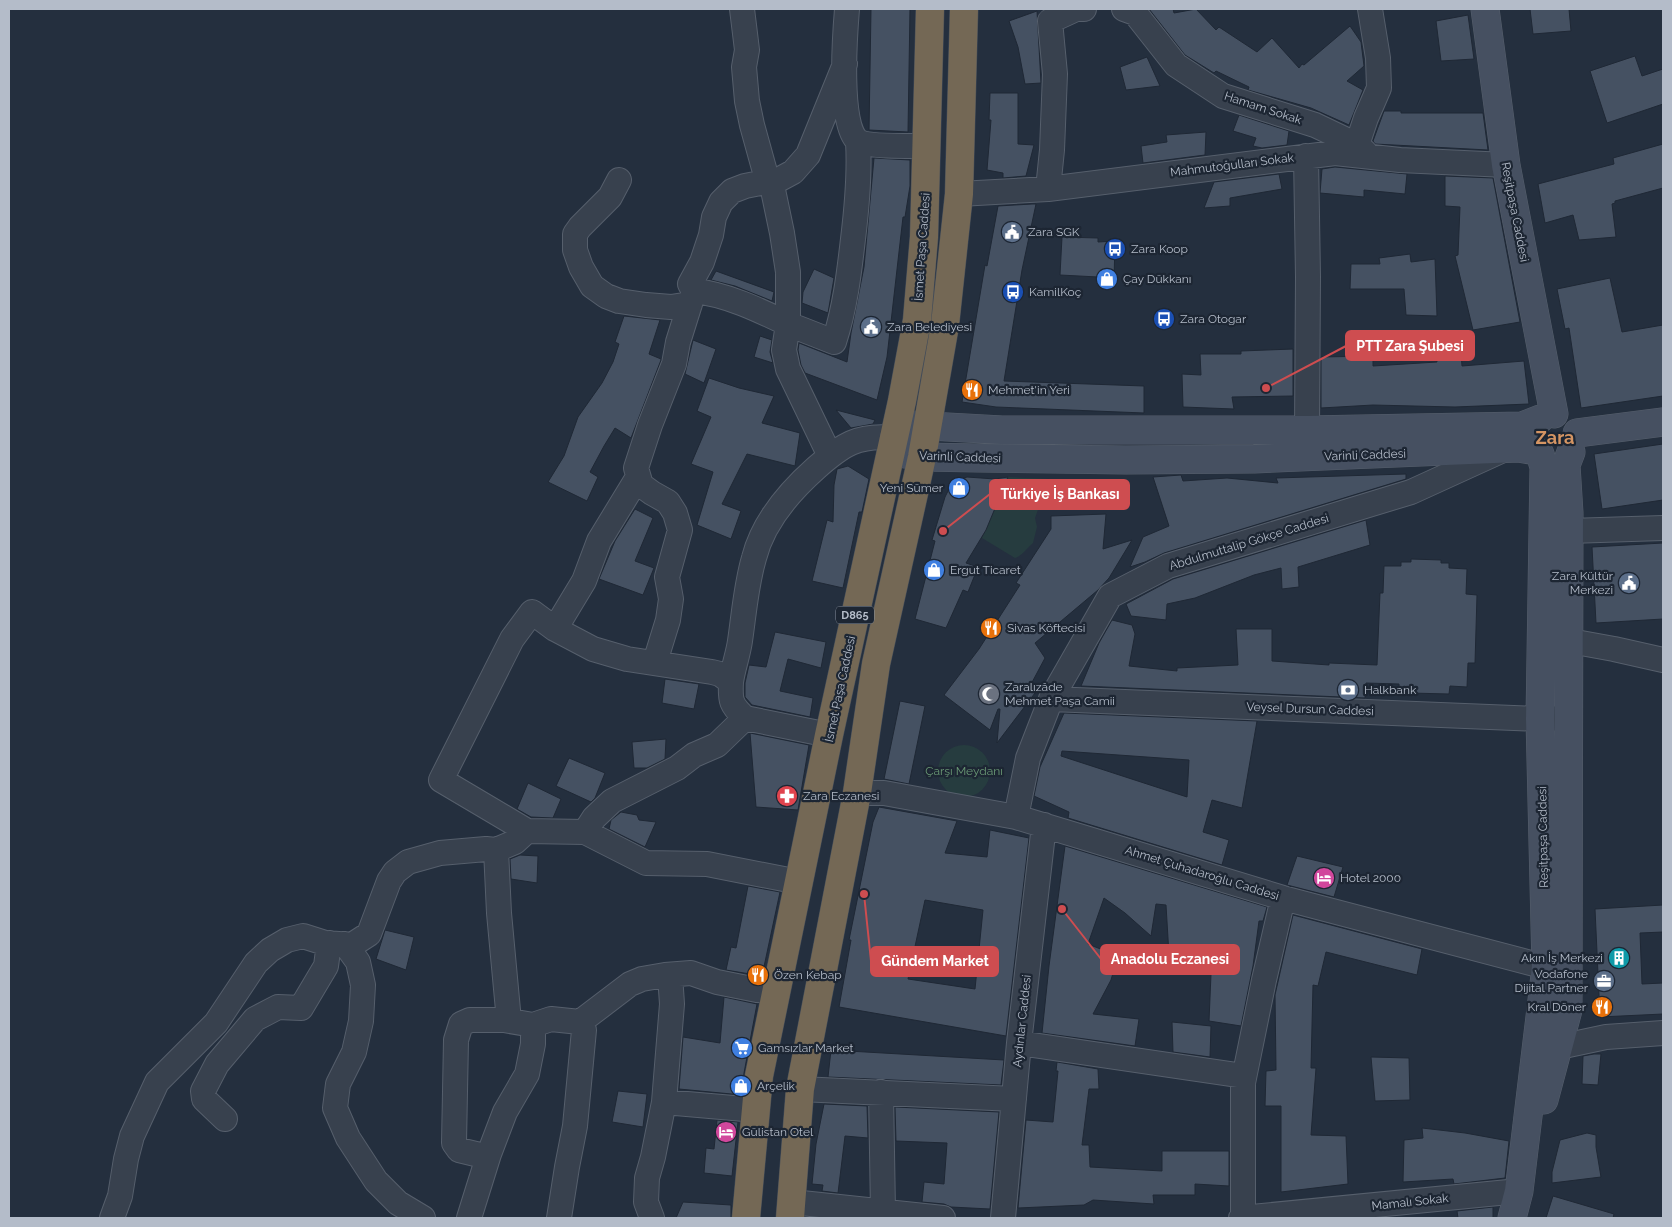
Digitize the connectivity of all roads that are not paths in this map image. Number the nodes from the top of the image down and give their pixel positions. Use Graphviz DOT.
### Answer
graph roads {
  1 [pos="742,9"];
  2 [pos="847,9"];
  3 [pos="930,9"];
  4 [pos="964,9"];
  5 [pos="1084,9"];
  6 [pos="1124,9"];
  7 [pos="1370,9"];
  8 [pos="1484,9"];
  9 [pos="1049,14"];
  10 [pos="845,64"];
  11 [pos="858,142"];
  12 [pos="928,146"];
  13 [pos="1362,150"];
  14 [pos="1306,156"];
  15 [pos="1506,165"];
  16 [pos="619,180"];
  17 [pos="769,181"];
  18 [pos="1048,189"];
  19 [pos="959,194"];
  20 [pos="692,297"];
  21 [pos="788,324"];
  22 [pos="1547,417"];
  23 [pos="1663,422"];
  24 [pos="927,425"];
  25 [pos="1306,430"];
  26 [pos="894,438"];
  27 [pos="1574,443"];
  28 [pos="1504,450"];
  29 [pos="1538,452"];
  30 [pos="830,456"];
  31 [pos="922,457"];
  32 [pos="638,477"];
  33 [pos="1663,528"];
  34 [pos="1569,531"];
  35 [pos="555,628"];
  36 [pos="1570,641"];
  37 [pos="1663,660"];
  38 [pos="655,662"];
  39 [pos="730,682"];
  40 [pos="1051,699"];
  41 [pos="745,718"];
  42 [pos="1569,718"];
  43 [pos="1540,719"];
  44 [pos="830,735"];
  45 [pos="857,793"];
  46 [pos="1016,817"];
  47 [pos="1044,825"];
  48 [pos="527,831"];
  49 [pos="585,832"];
  50 [pos="496,850"];
  51 [pos="799,882"];
  52 [pos="1283,898"];
  53 [pos="337,944"];
  54 [pos="1546,966"];
  55 [pos="670,974"];
  56 [pos="776,991"];
  57 [pos="509,1021"];
  58 [pos="580,1022"];
  59 [pos="532,1025"];
  60 [pos="1663,1033"];
  61 [pos="1019,1043"];
  62 [pos="1548,1046"];
  63 [pos="1244,1076"];
  64 [pos="800,1089"];
  65 [pos="882,1092"];
  66 [pos="1014,1099"];
  67 [pos="664,1102"];
  68 [pos="756,1110"];
  69 [pos="225,1119"];
  70 [pos="488,1157"];
  71 [pos="1519,1191"];
  72 [pos="791,1210"];
  73 [pos="883,1212"];
  74 [pos="112,1218"];
  75 [pos="423,1218"];
  76 [pos="470,1218"];
  77 [pos="559,1218"];
  78 [pos="652,1218"];
  79 [pos="746,1218"];
  80 [pos="943,1218"];
  81 [pos="1003,1218"];
  82 [pos="1242,1218"];
  83 [pos="1512,1218"];
  1 -- 17 [label="street"];
  2 -- 10 [label="street"];
  3 -- 12 [label="highway, İsmet Paşa Caddesi / D865"];
  4 -- 19 [label="highway, D865"];
  5 -- 9 [label="street"];
  6 -- 13 [label="street, Hamam Sokak"];
  7 -- 13 [label="street"];
  8 -- 15 [label="main road, Reşitpaşa Caddesi"];
  9 -- 18 [label="street"];
  10 -- 11 [label="street"];
  10 -- 17 [label="street"];
  11 -- 12 [label="street"];
  11 -- 21 [label="street"];
  12 -- 26 [label="highway, İsmet Paşa Caddesi / D865"];
  13 -- 14 [label="street, Mahmutoğulları Sokak"];
  13 -- 15 [label="street, Mahmutoğulları Sokak"];
  14 -- 18 [label="street, Mahmutoğulları Sokak"];
  14 -- 25 [label="street"];
  15 -- 22 [label="main road, Reşitpaşa Caddesi"];
  16 -- 20 [label="street"];
  17 -- 20 [label="street"];
  17 -- 21 [label="street"];
  18 -- 19 [label="street, Mahmutoğulları Sokak"];
  19 -- 24 [label="highway, D865"];
  20 -- 21 [label="street"];
  20 -- 32 [label="street"];
  21 -- 30 [label="street"];
  22 -- 25 [label="main road, Varinli Caddesi"];
  22 -- 27 [label="main road"];
  22 -- 29 [label="main road"];
  23 -- 27 [label="main road"];
  24 -- 25 [label="main road, Varinli Caddesi"];
  24 -- 26 [label="main road, Varinli Caddesi"];
  24 -- 31 [label="highway, D865"];
  26 -- 30 [label="street"];
  26 -- 31 [label="main road, Varinli Caddesi"];
  26 -- 44 [label="highway, İsmet Paşa Caddesi / D865"];
  27 -- 29 [label="main road"];
  27 -- 34 [label="main road"];
  28 -- 29 [label="main road, Varinli Caddesi"];
  28 -- 31 [label="main road, Varinli Caddesi"];
  28 -- 40 [label="street, Abdulmuttalip Gökçe Caddesi"];
  29 -- 43 [label="main road, Reşitpaşa Caddesi"];
  30 -- 39 [label="street"];
  31 -- 45 [label="highway, D865"];
  32 -- 35 [label="street"];
  32 -- 38 [label="street"];
  33 -- 34 [label="street"];
  34 -- 36 [label="main road"];
  35 -- 38 [label="street"];
  35 -- 48 [label="street"];
  36 -- 37 [label="street"];
  36 -- 42 [label="main road"];
  38 -- 39 [label="street"];
  39 -- 41 [label="street"];
  40 -- 43 [label="street, Veysel Dursun Caddesi"];
  40 -- 46 [label="street, Abdulmuttalip Gökçe Caddesi"];
  41 -- 44 [label="street"];
  41 -- 49 [label="street"];
  42 -- 43 [label="street, Veysel Dursun Caddesi"];
  42 -- 62 [label="main road"];
  43 -- 54 [label="main road, Reşitpaşa Caddesi"];
  44 -- 51 [label="highway, İsmet Paşa Caddesi / D865"];
  45 -- 46 [label="street, Ahmet Çuhadaroğlu Caddesi"];
  45 -- 64 [label="highway, D865"];
  46 -- 47 [label="street, Ahmet Çuhadaroğlu Caddesi"];
  47 -- 52 [label="street, Ahmet Çuhadaroğlu Caddesi"];
  47 -- 61 [label="street, Aydınlar Caddesi"];
  48 -- 49 [label="street"];
  48 -- 50 [label="street"];
  49 -- 51 [label="street"];
  50 -- 53 [label="street"];
  50 -- 57 [label="street"];
  51 -- 56 [label="highway, İsmet Paşa Caddesi / D865"];
  52 -- 54 [label="street, Ahmet Çuhadaroğlu Caddesi"];
  52 -- 63 [label="street"];
  53 -- 69 [label="street"];
  53 -- 74 [label="street"];
  53 -- 75 [label="street"];
  54 -- 62 [label="main road, Reşitpaşa Caddesi"];
  55 -- 56 [label="street"];
  55 -- 58 [label="street"];
  55 -- 67 [label="street"];
  56 -- 68 [label="highway, İsmet Paşa Caddesi / D865"];
  57 -- 59 [label="street"];
  57 -- 70 [label="street"];
  58 -- 59 [label="street"];
  58 -- 77 [label="street"];
  59 -- 70 [label="street"];
  60 -- 62 [label="street"];
  61 -- 63 [label="street"];
  61 -- 66 [label="street, Aydınlar Caddesi"];
  62 -- 71 [label="main road"];
  63 -- 82 [label="street"];
  64 -- 65 [label="street"];
  64 -- 72 [label="highway, D865"];
  65 -- 66 [label="street"];
  65 -- 73 [label="street"];
  66 -- 81 [label="street, Aydınlar Caddesi"];
  67 -- 68 [label="street"];
  67 -- 78 [label="street"];
  68 -- 79 [label="highway, İsmet Paşa Caddesi / D865"];
  70 -- 76 [label="street"];
  71 -- 82 [label="street, Mamalı Sokak"];
  71 -- 83 [label="main road"];
  72 -- 73 [label="street"];
  73 -- 80 [label="street"];
}
